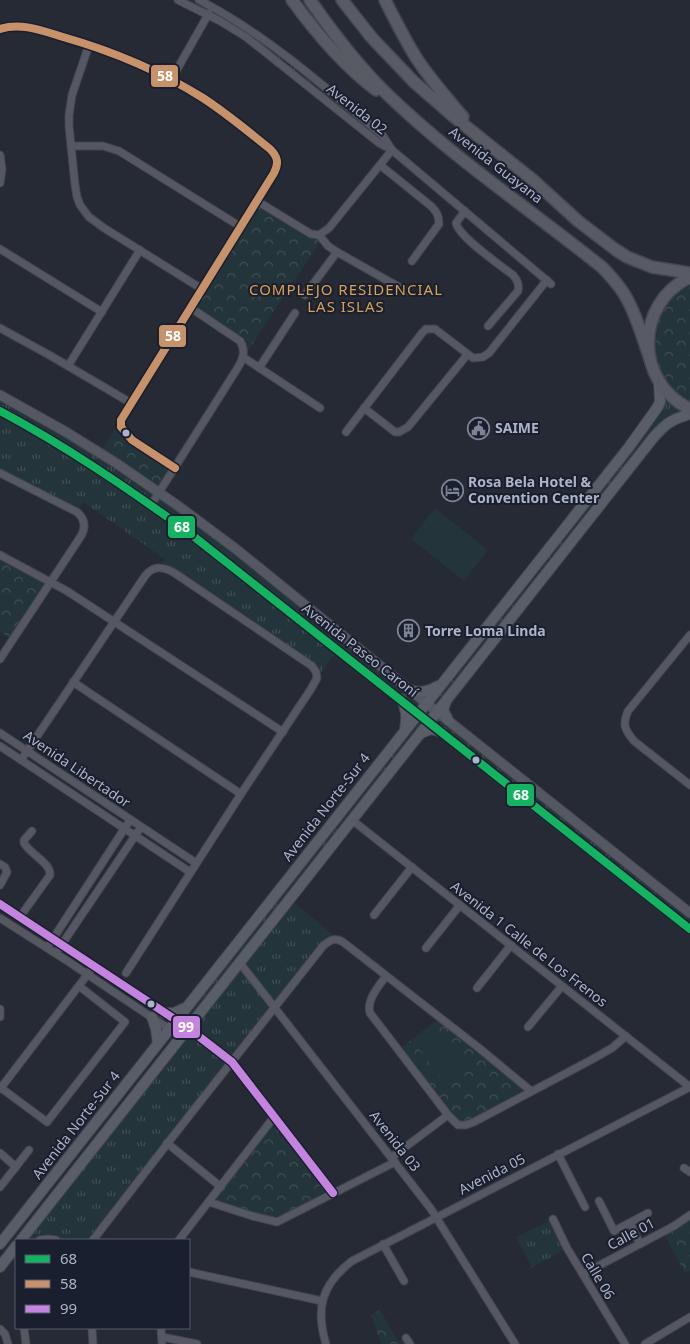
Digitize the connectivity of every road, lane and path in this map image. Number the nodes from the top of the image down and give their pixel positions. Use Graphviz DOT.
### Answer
graph roads {
  1 [pos="178,0"];
  2 [pos="199,0"];
  3 [pos="292,0"];
  4 [pos="310,0"];
  5 [pos="342,0"];
  6 [pos="385,0"];
  7 [pos="212,7"];
  8 [pos="208,15"];
  9 [pos="0,29"];
  10 [pos="89,45"];
  11 [pos="170,80"];
  12 [pos="415,120"];
  13 [pos="482,139"];
  14 [pos="71,146"];
  15 [pos="392,150"];
  16 [pos="0,155"];
  17 [pos="380,165"];
  18 [pos="0,183"];
  19 [pos="257,201"];
  20 [pos="465,211"];
  21 [pos="241,227"];
  22 [pos="319,235"];
  23 [pos="0,248"];
  24 [pos="140,250"];
  25 [pos="336,252"];
  26 [pos="412,261"];
  27 [pos="690,275"];
  28 [pos="202,289"];
  29 [pos="406,291"];
  30 [pos="305,295"];
  31 [pos="191,308"];
  32 [pos="102,312"];
  33 [pos="295,313"];
  34 [pos="488,326"];
  35 [pos="0,328"];
  36 [pos="467,355"];
  37 [pos="243,357"];
  38 [pos="650,359"];
  39 [pos="68,366"];
  40 [pos="259,368"];
  41 [pos="659,382"];
  42 [pos="0,395"];
  43 [pos="131,403"];
  44 [pos="320,408"];
  45 [pos="364,408"];
  46 [pos="690,408"];
  47 [pos="0,411"];
  48 [pos="690,414"];
  49 [pos="346,432"];
  50 [pos="175,468"];
  51 [pos="0,473"];
  52 [pos="159,493"];
  53 [pos="151,505"];
  54 [pos="0,555"];
  55 [pos="52,582"];
  56 [pos="114,622"];
  57 [pos="690,635"];
  58 [pos="0,659"];
  59 [pos="73,682"];
  60 [pos="441,684"];
  61 [pos="409,690"];
  62 [pos="400,699"];
  63 [pos="446,701"];
  64 [pos="426,703"];
  65 [pos="437,712"];
  66 [pos="418,713"];
  67 [pos="448,720"];
  68 [pos="429,722"];
  69 [pos="404,730"];
  70 [pos="282,732"];
  71 [pos="442,732"];
  72 [pos="0,733"];
  73 [pos="420,733"];
  74 [pos="0,746"];
  75 [pos="27,751"];
  76 [pos="21,760"];
  77 [pos="690,785"];
  78 [pos="241,794"];
  79 [pos="130,820"];
  80 [pos="352,820"];
  81 [pos="141,826"];
  82 [pos="125,828"];
  83 [pos="32,831"];
  84 [pos="135,835"];
  85 [pos="196,863"];
  86 [pos="0,864"];
  87 [pos="412,867"];
  88 [pos="190,872"];
  89 [pos="0,885"];
  90 [pos="0,904"];
  91 [pos="460,905"];
  92 [pos="690,912"];
  93 [pos="374,915"];
  94 [pos="20,917"];
  95 [pos="0,918"];
  96 [pos="690,929"];
  97 [pos="53,939"];
  98 [pos="62,945"];
  99 [pos="511,945"];
  100 [pos="47,948"];
  101 [pos="426,948"];
  102 [pos="56,954"];
  103 [pos="240,963"];
  104 [pos="94,966"];
  105 [pos="126,973"];
  106 [pos="88,975"];
  107 [pos="386,976"];
  108 [pos="79,986"];
  109 [pos="562,986"];
  110 [pos="477,988"];
  111 [pos="188,1006"];
  112 [pos="274,1007"];
  113 [pos="0,1009"];
  114 [pos="164,1013"];
  115 [pos="0,1017"];
  116 [pos="152,1018"];
  117 [pos="177,1021"];
  118 [pos="528,1026"];
  119 [pos="188,1028"];
  120 [pos="170,1029"];
  121 [pos="626,1036"];
  122 [pos="181,1037"];
  123 [pos="158,1044"];
  124 [pos="232,1062"];
  125 [pos="690,1087"];
  126 [pos="1,1089"];
  127 [pos="531,1091"];
  128 [pos="448,1114"];
  129 [pos="274,1117"];
  130 [pos="168,1143"];
  131 [pos="29,1150"];
  132 [pos="0,1153"];
  133 [pos="558,1154"];
  134 [pos="393,1159"];
  135 [pos="16,1167"];
  136 [pos="221,1186"];
  137 [pos="0,1187"];
  138 [pos="332,1193"];
  139 [pos="598,1201"];
  140 [pos="209,1202"];
  141 [pos="585,1207"];
  142 [pos="648,1214"];
  143 [pos="437,1217"];
  144 [pos="689,1218"];
  145 [pos="553,1219"];
  146 [pos="630,1223"];
  147 [pos="25,1239"];
  148 [pos="94,1239"];
  149 [pos="179,1239"];
  150 [pos="0,1244"];
  151 [pos="383,1244"];
  152 [pos="640,1244"];
  153 [pos="15,1247"];
  154 [pos="0,1267"];
  155 [pos="190,1272"];
  156 [pos="582,1274"];
  157 [pos="404,1280"];
  158 [pos="322,1301"];
  159 [pos="690,1317"];
  160 [pos="0,1329"];
  161 [pos="24,1329"];
  162 [pos="92,1329"];
  163 [pos="162,1341"];
  164 [pos="8,1344"];
  165 [pos="26,1344"];
  166 [pos="93,1344"];
  167 [pos="197,1344"];
  168 [pos="326,1344"];
  169 [pos="515,1344"];
  170 [pos="625,1344"];
  171 [pos="645,1344"];
  1 -- 8 [label="street, Avenida 02"];
  2 -- 7 [label="street, Avenida 02"];
  3 -- 12 [label="main road"];
  4 -- 12 [label="main road, Avenida Guayana"];
  5 -- 13 [label="main road, Avenida Guayana"];
  6 -- 13 [label="main road"];
  7 -- 8 [label="street"];
  7 -- 15 [label="street, Avenida 02"];
  8 -- 11 [label="street"];
  8 -- 15 [label="street, Avenida 02"];
  9 -- 10 [label="street"];
  10 -- 11 [label="street"];
  10 -- 14 [label="street"];
  11 -- 19 [label="street"];
  12 -- 38 [label="main road, Avenida Guayana"];
  13 -- 27 [label="main road, Avenida Guayana"];
  14 -- 21 [label="street"];
  14 -- 24 [label="street"];
  15 -- 17 [label="street"];
  15 -- 20 [label="street"];
  16 -- 18 [label="street"];
  17 -- 22 [label="street"];
  17 -- 26 [label="street"];
  19 -- 21 [label="street"];
  19 -- 22 [label="street"];
  20 -- 34 [label="street"];
  20 -- 36 [label="street"];
  21 -- 28 [label="street"];
  22 -- 25 [label="street"];
  23 -- 32 [label="street"];
  24 -- 28 [label="street"];
  24 -- 32 [label="street"];
  25 -- 29 [label="street"];
  25 -- 30 [label="street"];
  27 -- 38 [label="main road"];
  28 -- 31 [label="street"];
  31 -- 37 [label="street"];
  31 -- 43 [label="street"];
  32 -- 39 [label="street"];
  33 -- 40 [label="street"];
  35 -- 39 [label="street"];
  36 -- 45 [label="street"];
  36 -- 45 [label="street"];
  37 -- 40 [label="street"];
  37 -- 50 [label="street"];
  38 -- 41 [label="main road, Avenida Guayana"];
  39 -- 43 [label="street"];
  40 -- 44 [label="street"];
  41 -- 46 [label="main road"];
  41 -- 60 [label="main road, Avenida Norte-Sur 4"];
  42 -- 52 [label="street, Avenida Paseo Caroní"];
  43 -- 50 [label="street"];
  45 -- 49 [label="street"];
  47 -- 53 [label="street, Avenida Paseo Caroní"];
  48 -- 63 [label="main road, Avenida Norte-Sur 4"];
  50 -- 52 [label="street"];
  51 -- 55 [label="street"];
  52 -- 53 [label="street"];
  52 -- 61 [label="street, Avenida Paseo Caroní"];
  53 -- 62 [label="street, Avenida Paseo Caroní"];
  54 -- 55 [label="street"];
  55 -- 56 [label="street"];
  55 -- 58 [label="street"];
  56 -- 59 [label="street"];
  56 -- 70 [label="street"];
  56 -- 70 [label="street"];
  57 -- 77 [label="street"];
  59 -- 75 [label="street"];
  59 -- 78 [label="street"];
  60 -- 61 [label="main road"];
  60 -- 64 [label="main road, Avenida Norte-Sur 4"];
  61 -- 64 [label="street, Avenida Paseo Caroní"];
  62 -- 66 [label="street, Avenida Paseo Caroní"];
  62 -- 69 [label="main road"];
  63 -- 65 [label="main road, Avenida Norte-Sur 4"];
  63 -- 67 [label="main road"];
  64 -- 65 [label="street, Avenida Paseo Caroní"];
  64 -- 66 [label="main road, Avenida Norte-Sur 4"];
  65 -- 67 [label="street, Avenida Paseo Caroní"];
  65 -- 68 [label="main road, Avenida Norte-Sur 4"];
  66 -- 68 [label="street, Avenida Paseo Caroní"];
  66 -- 69 [label="main road, Avenida Norte-Sur 4"];
  67 -- 92 [label="street, Avenida Paseo Caroní"];
  68 -- 71 [label="street, Avenida Paseo Caroní"];
  68 -- 73 [label="main road, Avenida Norte-Sur 4"];
  69 -- 111 [label="main road, Avenida Norte-Sur 4"];
  70 -- 78 [label="street"];
  71 -- 73 [label="main road"];
  71 -- 96 [label="street, Avenida Paseo Caroní"];
  72 -- 75 [label="street, Avenida Libertador"];
  73 -- 80 [label="main road, Avenida Norte-Sur 4"];
  74 -- 76 [label="street, Avenida Libertador"];
  75 -- 76 [label="street"];
  75 -- 79 [label="street, Avenida Libertador"];
  76 -- 82 [label="street, Avenida Libertador"];
  78 -- 85 [label="street"];
  79 -- 81 [label="street, Avenida Libertador"];
  79 -- 82 [label="street"];
  80 -- 87 [label="street, Avenida 1 Calle de Los Frenos"];
  80 -- 103 [label="main road, Avenida Norte-Sur 4"];
  81 -- 84 [label="street"];
  81 -- 85 [label="street, Avenida Libertador"];
  82 -- 84 [label="street, Avenida Libertador"];
  82 -- 97 [label="street"];
  83 -- 94 [label="street"];
  84 -- 88 [label="street, Avenida Libertador"];
  84 -- 98 [label="street"];
  85 -- 88 [label="street"];
  86 -- 89 [label="street"];
  87 -- 91 [label="street, Avenida 1 Calle de Los Frenos"];
  87 -- 93 [label="street"];
  88 -- 105 [label="street"];
  90 -- 94 [label="street"];
  91 -- 99 [label="street, Avenida 1 Calle de Los Frenos"];
  91 -- 101 [label="street"];
  94 -- 97 [label="street"];
  95 -- 100 [label="street"];
  97 -- 98 [label="street"];
  97 -- 100 [label="street"];
  98 -- 102 [label="street"];
  98 -- 104 [label="street"];
  99 -- 109 [label="street, Avenida 1 Calle de Los Frenos"];
  99 -- 110 [label="street"];
  100 -- 102 [label="street"];
  102 -- 106 [label="street"];
  103 -- 112 [label="street, Avenida 03"];
  103 -- 119 [label="main road, Avenida Norte-Sur 4"];
  104 -- 106 [label="street"];
  104 -- 114 [label="street"];
  106 -- 108 [label="street"];
  106 -- 116 [label="street"];
  107 -- 112 [label="street"];
  107 -- 127 [label="street"];
  107 -- 128 [label="street"];
  108 -- 126 [label="street"];
  108 -- 126 [label="street"];
  109 -- 118 [label="street"];
  109 -- 121 [label="street, Avenida 1 Calle de Los Frenos"];
  111 -- 114 [label="main road"];
  111 -- 117 [label="main road, Avenida Norte-Sur 4"];
  112 -- 124 [label="street"];
  112 -- 134 [label="street, Avenida 03"];
  113 -- 115 [label="street"];
  114 -- 117 [label="street"];
  116 -- 120 [label="street"];
  116 -- 123 [label="main road"];
  117 -- 119 [label="street"];
  117 -- 120 [label="main road, Avenida Norte-Sur 4"];
  119 -- 122 [label="main road, Avenida Norte-Sur 4"];
  119 -- 124 [label="street"];
  120 -- 122 [label="street"];
  120 -- 123 [label="main road, Avenida Norte-Sur 4"];
  121 -- 125 [label="street, Avenida 1 Calle de Los Frenos"];
  121 -- 127 [label="street"];
  122 -- 147 [label="main road, Avenida Norte-Sur 4"];
  123 -- 150 [label="main road, Avenida Norte-Sur 4"];
  124 -- 129 [label="street"];
  124 -- 130 [label="street"];
  125 -- 133 [label="street, Avenida 05"];
  127 -- 128 [label="street"];
  128 -- 134 [label="street"];
  129 -- 136 [label="street"];
  129 -- 138 [label="street"];
  130 -- 136 [label="street"];
  130 -- 148 [label="street"];
  131 -- 135 [label="street"];
  132 -- 135 [label="street"];
  133 -- 141 [label="street"];
  133 -- 143 [label="street, Avenida 05"];
  134 -- 138 [label="street"];
  134 -- 143 [label="street, Avenida 03"];
  135 -- 137 [label="street"];
  136 -- 140 [label="street"];
  138 -- 140 [label="street"];
  139 -- 146 [label="street"];
  140 -- 149 [label="street"];
  142 -- 146 [label="street"];
  143 -- 151 [label="street, Avenida 05"];
  143 -- 169 [label="street, Avenida 03"];
  144 -- 152 [label="street, Calle 01"];
  145 -- 156 [label="street, Calle 06"];
  146 -- 152 [label="street"];
  151 -- 157 [label="street"];
  151 -- 158 [label="street, Avenida 05"];
  152 -- 156 [label="street, Calle 01"];
  153 -- 154 [label="main road"];
  155 -- 158 [label="street"];
  156 -- 170 [label="street, Calle 06"];
  158 -- 168 [label="street"];
  159 -- 171 [label="street"];
  160 -- 164 [label="street"];
  161 -- 165 [label="street"];
  162 -- 166 [label="street"];
  163 -- 167 [label="street"];
}
